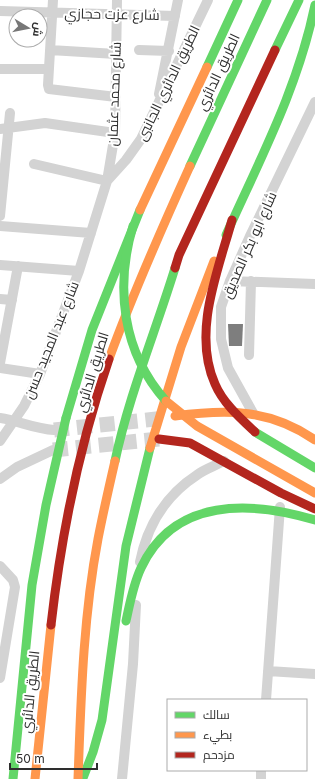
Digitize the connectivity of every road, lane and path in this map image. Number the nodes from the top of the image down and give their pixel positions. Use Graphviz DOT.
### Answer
graph roads {
  1 [pos="53,0"];
  2 [pos="117,0"];
  3 [pos="178,0"];
  4 [pos="208,0"];
  5 [pos="238,0"];
  6 [pos="267,0"];
  7 [pos="299,0"];
  8 [pos="315,5"];
  9 [pos="0,11"];
  10 [pos="52,13"];
  11 [pos="117,14"];
  12 [pos="175,16"];
  13 [pos="50,50"];
  14 [pos="138,50"];
  15 [pos="169,50"];
  16 [pos="116,54"];
  17 [pos="0,69"];
  18 [pos="49,70"];
  19 [pos="116,97"];
  20 [pos="315,102"];
  21 [pos="10,113"];
  22 [pos="155,113"];
  23 [pos="4,129"];
  24 [pos="115,133"];
  25 [pos="34,164"];
  26 [pos="107,181"];
  27 [pos="0,216"];
  28 [pos="232,220"];
  29 [pos="0,226"];
  30 [pos="133,226"];
  31 [pos="91,233"];
  32 [pos="0,265"];
  33 [pos="18,266"];
  34 [pos="79,272"];
  35 [pos="230,281"];
  36 [pos="250,281"];
  37 [pos="315,284"];
  38 [pos="0,299"];
  39 [pos="12,300"];
  40 [pos="249,355"];
  41 [pos="0,363"];
  42 [pos="0,368"];
  43 [pos="40,374"];
  44 [pos="253,413"];
  45 [pos="0,418"];
  46 [pos="165,418"];
  47 [pos="16,421"];
  48 [pos="54,430"];
  49 [pos="159,439"];
  50 [pos="315,440"];
  51 [pos="0,441"];
  52 [pos="53,450"];
  53 [pos="224,461"];
  54 [pos="315,468"];
  55 [pos="0,479"];
  56 [pos="281,493"];
  57 [pos="315,493"];
  58 [pos="315,509"];
  59 [pos="315,520"];
  60 [pos="1,569"];
  61 [pos="268,670"];
  62 [pos="315,674"];
  63 [pos="0,678"];
  64 [pos="266,699"];
  65 [pos="104,704"];
  66 [pos="13,779"];
  67 [pos="35,779"];
  68 [pos="78,779"];
  69 [pos="82,779"];
  70 [pos="122,779"];
  1 -- 10 [label="street"];
  2 -- 11 [label="street, شارع محمد عثمان"];
  3 -- 12 [label="street"];
  4 -- 22 [label="street, الطريق الدائري الجانبى"];
  5 -- 30 [label="main road"];
  6 -- 67 [label="main road, الطريق الدائري"];
  7 -- 68 [label="main road"];
  8 -- 28 [label="main road"];
  9 -- 10 [label="street, شارع عزت حجازي"];
  10 -- 11 [label="street, شارع عزت حجازي"];
  10 -- 13 [label="street"];
  11 -- 12 [label="street, شارع عزت حجازي"];
  11 -- 16 [label="street, شارع محمد عثمان"];
  12 -- 15 [label="street"];
  13 -- 16 [label="street"];
  13 -- 18 [label="street"];
  14 -- 15 [label="street"];
  15 -- 22 [label="street"];
  16 -- 19 [label="street, شارع محمد عثمان"];
  17 -- 18 [label="street"];
  18 -- 19 [label="street"];
  19 -- 24 [label="street, شارع محمد عثمان"];
  20 -- 35 [label="street, شارع ابو بكر الصديق"];
  21 -- 23 [label="street"];
  22 -- 26 [label="street, الطريق الدائري الجانبى"];
  23 -- 24 [label="street"];
  23 -- 27 [label="street"];
  24 -- 26 [label="street, شارع محمد عثمان"];
  25 -- 26 [label="street"];
  26 -- 31 [label="street, شارع محمد عثمان"];
  28 -- 54 [label="main road, bridge"];
  28 -- 65 [label="main road"];
  29 -- 31 [label="street"];
  30 -- 57 [label="main road, bridge"];
  30 -- 66 [label="main road, bridge"];
  31 -- 34 [label="street, شارع عبد المجيد حسن"];
  32 -- 33 [label="street"];
  33 -- 34 [label="street"];
  33 -- 39 [label="street"];
  34 -- 43 [label="street, شارع عبد المجيد حسن"];
  35 -- 36 [label="street"];
  35 -- 44 [label="street, شارع ابو بكر الصديق"];
  36 -- 37 [label="street"];
  36 -- 40 [label="street"];
  38 -- 39 [label="street"];
  39 -- 41 [label="street"];
  42 -- 43 [label="street"];
  43 -- 47 [label="street, شارع عبد المجيد حسن"];
  44 -- 46 [label="main road"];
  44 -- 50 [label="main road"];
  45 -- 47 [label="street"];
  47 -- 48 [label="street"];
  47 -- 51 [label="street, شارع عبد المجيد حسن"];
  49 -- 53 [label="main road"];
  52 -- 55 [label="street"];
  53 -- 56 [label="main road"];
  53 -- 70 [label="street"];
  56 -- 58 [label="main road"];
  56 -- 61 [label="street"];
  59 -- 65 [label="main road, bridge"];
  60 -- 63 [label="street"];
  61 -- 62 [label="street"];
  61 -- 64 [label="street"];
  65 -- 69 [label="main road"];
}
